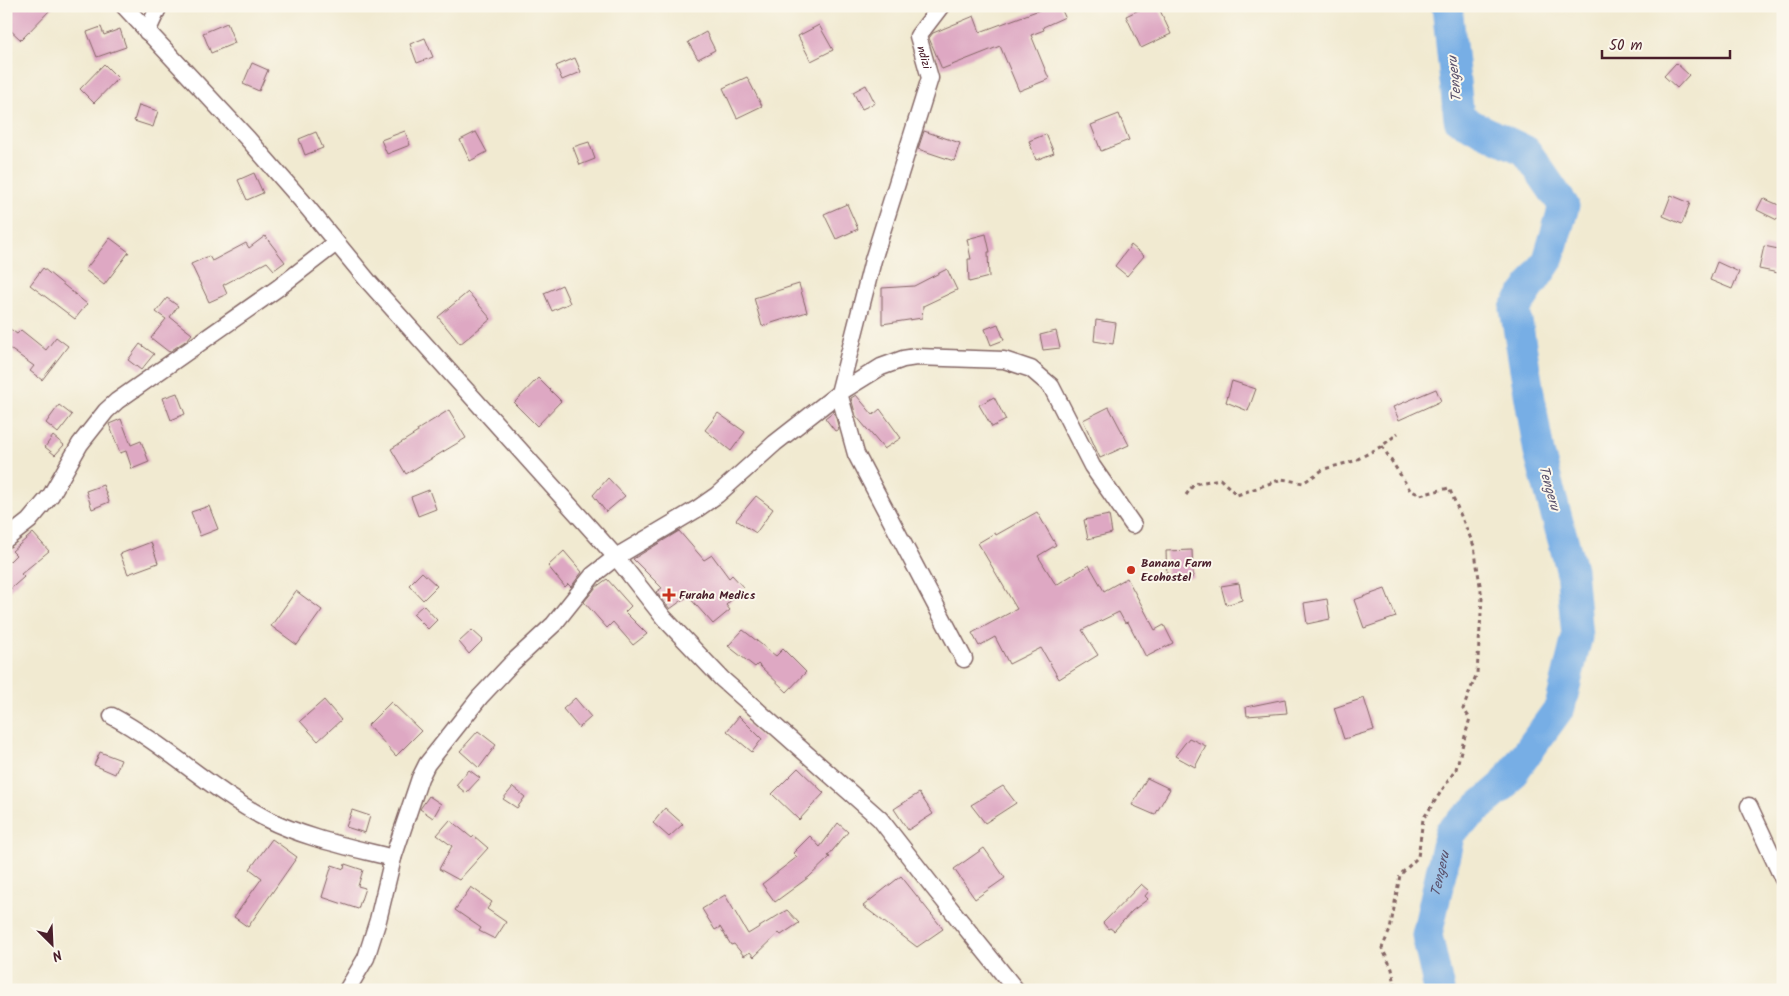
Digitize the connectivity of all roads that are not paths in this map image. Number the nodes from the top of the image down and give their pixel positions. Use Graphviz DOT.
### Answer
graph roads {
  1 [pos="124,6"];
  2 [pos="159,6"];
  3 [pos="941,6"];
  4 [pos="147,32"];
  5 [pos="336,243"];
  6 [pos="839,393"];
  7 [pos="1133,525"];
  8 [pos="6,539"];
  9 [pos="616,557"];
  10 [pos="964,659"];
  11 [pos="112,716"];
  12 [pos="1749,806"];
  13 [pos="392,858"];
  14 [pos="1783,879"];
  15 [pos="347,990"];
  16 [pos="1016,990"];
  1 -- 4 [label="street"];
  2 -- 4 [label="street"];
  3 -- 6 [label="street, ndizi"];
  4 -- 5 [label="street"];
  5 -- 8 [label="street"];
  5 -- 9 [label="street"];
  6 -- 7 [label="street"];
  6 -- 9 [label="street"];
  6 -- 10 [label="street"];
  9 -- 13 [label="street"];
  9 -- 16 [label="street"];
  11 -- 13 [label="street"];
  12 -- 14 [label="street"];
  13 -- 15 [label="street"];
}
